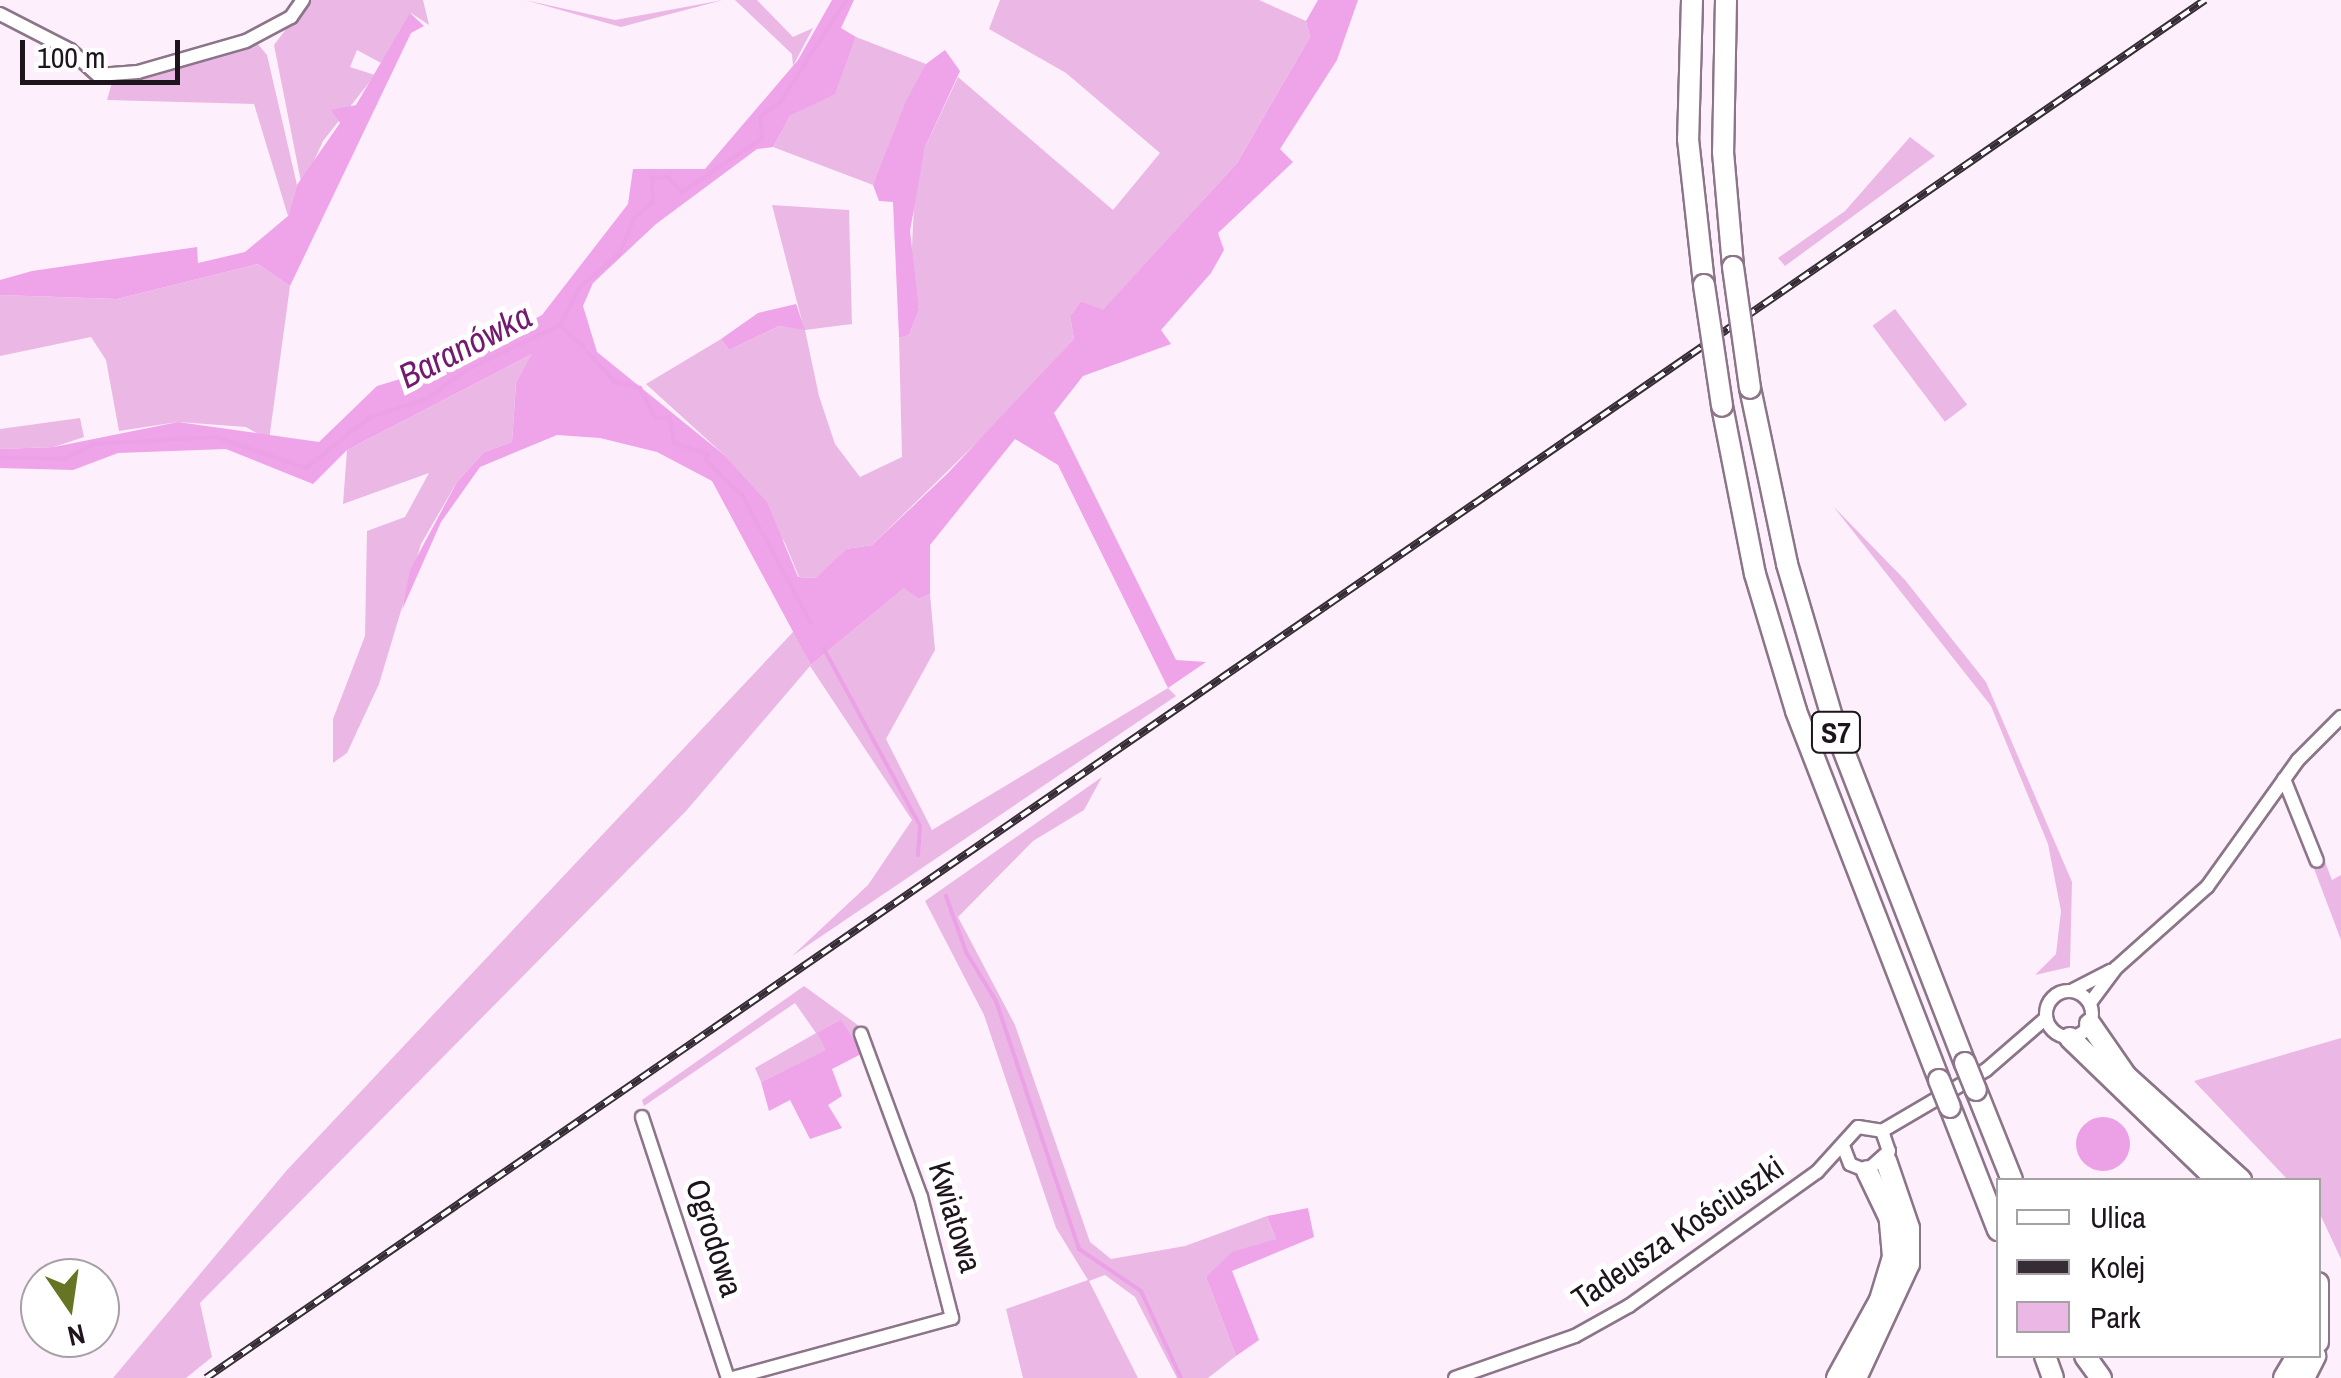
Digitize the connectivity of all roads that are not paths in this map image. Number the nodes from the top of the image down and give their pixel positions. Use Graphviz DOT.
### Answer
graph roads {
  1 [pos="304,0"];
  2 [pos="1692,0"];
  3 [pos="1726,0"];
  4 [pos="0,14"];
  5 [pos="2341,717"];
  6 [pos="2284,779"];
  7 [pos="2317,861"];
  8 [pos="2116,968"];
  9 [pos="2073,990"];
  10 [pos="2090,1013"];
  11 [pos="2046,1018"];
  12 [pos="861,1034"];
  13 [pos="2063,1036"];
  14 [pos="2026,1042"];
  15 [pos="642,1117"];
  16 [pos="1844,1146"];
  17 [pos="1875,1154"];
  18 [pos="1817,1172"];
  19 [pos="2011,1178"];
  20 [pos="2216,1178"];
  21 [pos="2239,1178"];
  22 [pos="1996,1225"];
  23 [pos="2084,1358"];
  24 [pos="731,1378"];
  25 [pos="1455,1378"];
  26 [pos="1837,1378"];
  27 [pos="1856,1378"];
  28 [pos="2101,1378"];
  1 -- 4 [label="street"];
  2 -- 22 [label="highway, S7, bridge"];
  3 -- 19 [label="highway, S7, bridge"];
  5 -- 6 [label="street"];
  6 -- 7 [label="street"];
  6 -- 8 [label="street"];
  8 -- 9 [label="street"];
  8 -- 10 [label="street"];
  9 -- 10 [label="street"];
  9 -- 11 [label="street"];
  10 -- 13 [label="street"];
  10 -- 21 [label="highway"];
  11 -- 13 [label="street"];
  11 -- 14 [label="street"];
  12 -- 24 [label="street, Kwiatowa"];
  13 -- 14 [label="street"];
  13 -- 20 [label="highway"];
  14 -- 17 [label="street"];
  15 -- 24 [label="street, Ogrodowa"];
  16 -- 17 [label="street"];
  16 -- 17 [label="street"];
  16 -- 18 [label="street, Tadeusza Kościuszki"];
  17 -- 18 [label="street, Tadeusza Kościuszki"];
  17 -- 26 [label="highway"];
  17 -- 27 [label="highway"];
  18 -- 25 [label="street, Tadeusza Kościuszki"];
  23 -- 28 [label="highway"];
}
